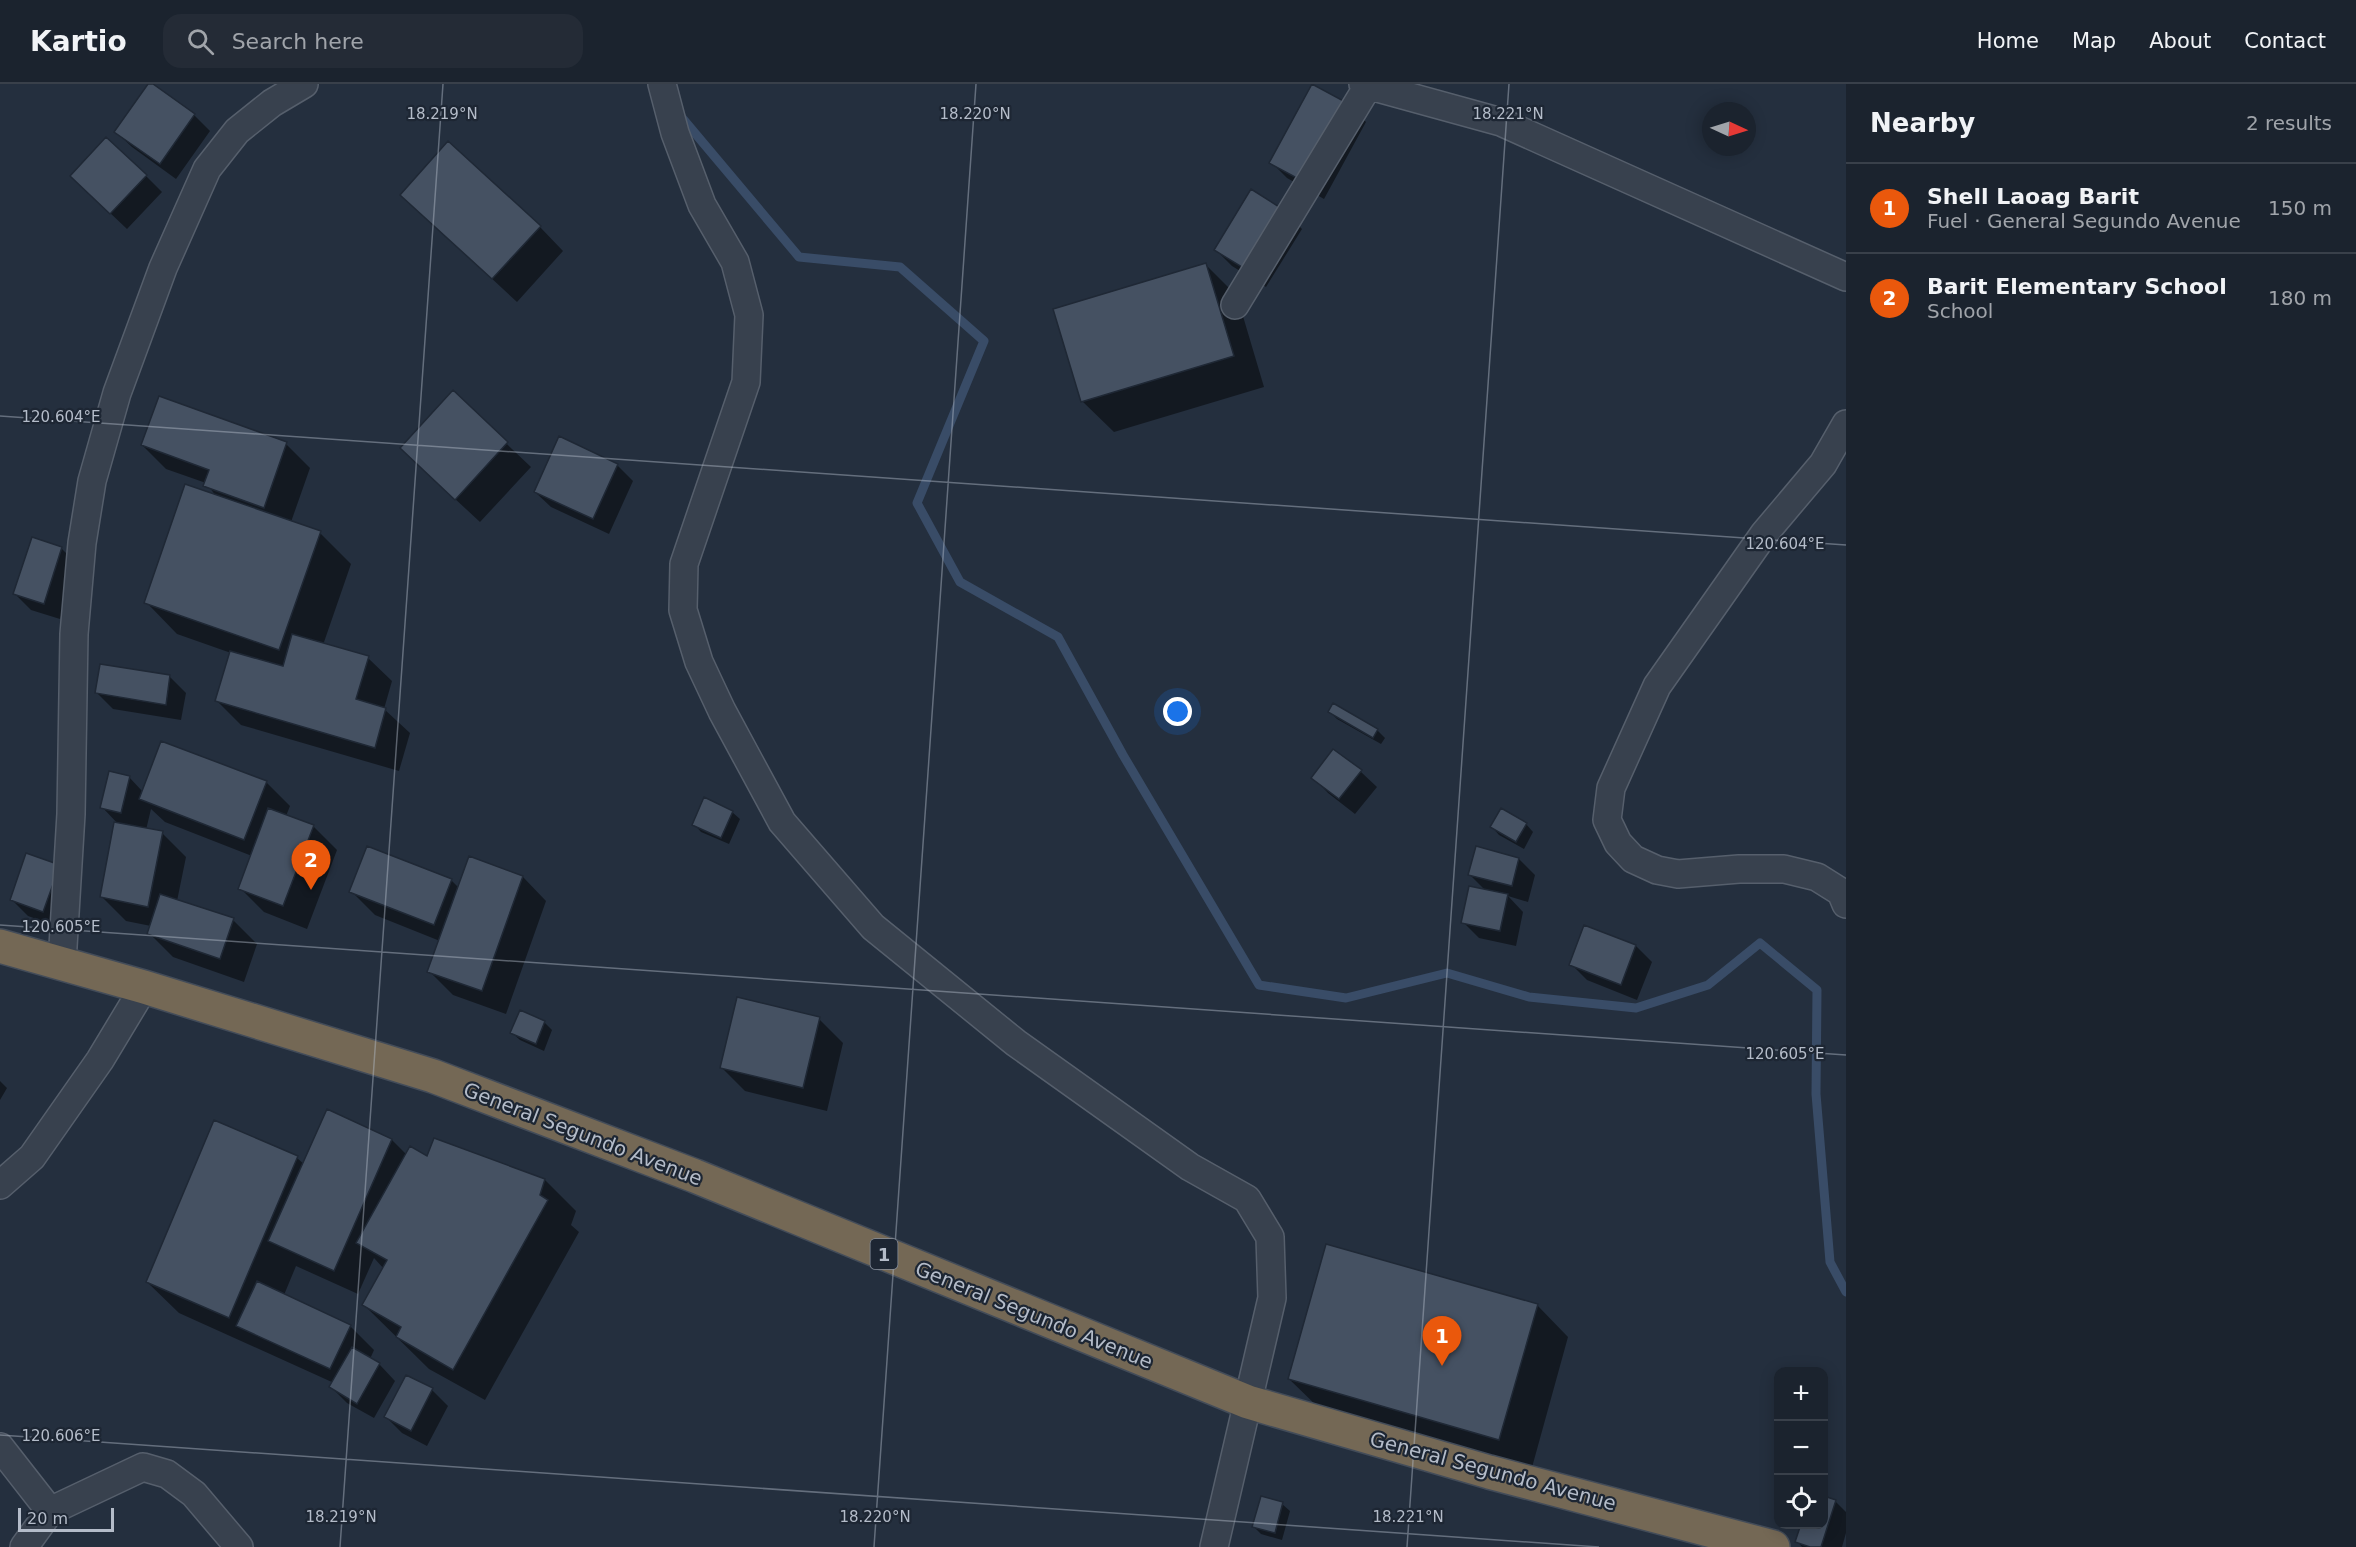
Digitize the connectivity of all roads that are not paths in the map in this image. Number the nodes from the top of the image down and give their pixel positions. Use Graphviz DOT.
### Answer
graph roads {
  1 [pos="304,84"];
  2 [pos="662,84"];
  3 [pos="1365,85"];
  4 [pos="1846,277"];
  5 [pos="1235,305"];
  6 [pos="1846,424"];
  7 [pos="1846,904"];
  8 [pos="0,946"];
  9 [pos="62,963"];
  10 [pos="144,987"];
  11 [pos="0,1185"];
  12 [pos="1248,1402"];
  13 [pos="0,1447"];
  14 [pos="41,1533"];
  15 [pos="239,1547"];
  16 [pos="1214,1547"];
  17 [pos="1773,1547"];
  1 -- 9 [label="street"];
  2 -- 12 [label="street"];
  3 -- 4 [label="street"];
  3 -- 5 [label="street"];
  6 -- 7 [label="street"];
  8 -- 9 [label="highway, General Segundo Avenue / 1"];
  9 -- 10 [label="highway, General Segundo Avenue / 1"];
  10 -- 11 [label="street"];
  10 -- 12 [label="highway, General Segundo Avenue / 1"];
  12 -- 16 [label="street"];
  12 -- 17 [label="highway, General Segundo Avenue / 1"];
  13 -- 14 [label="street"];
  14 -- 15 [label="street"];
}
